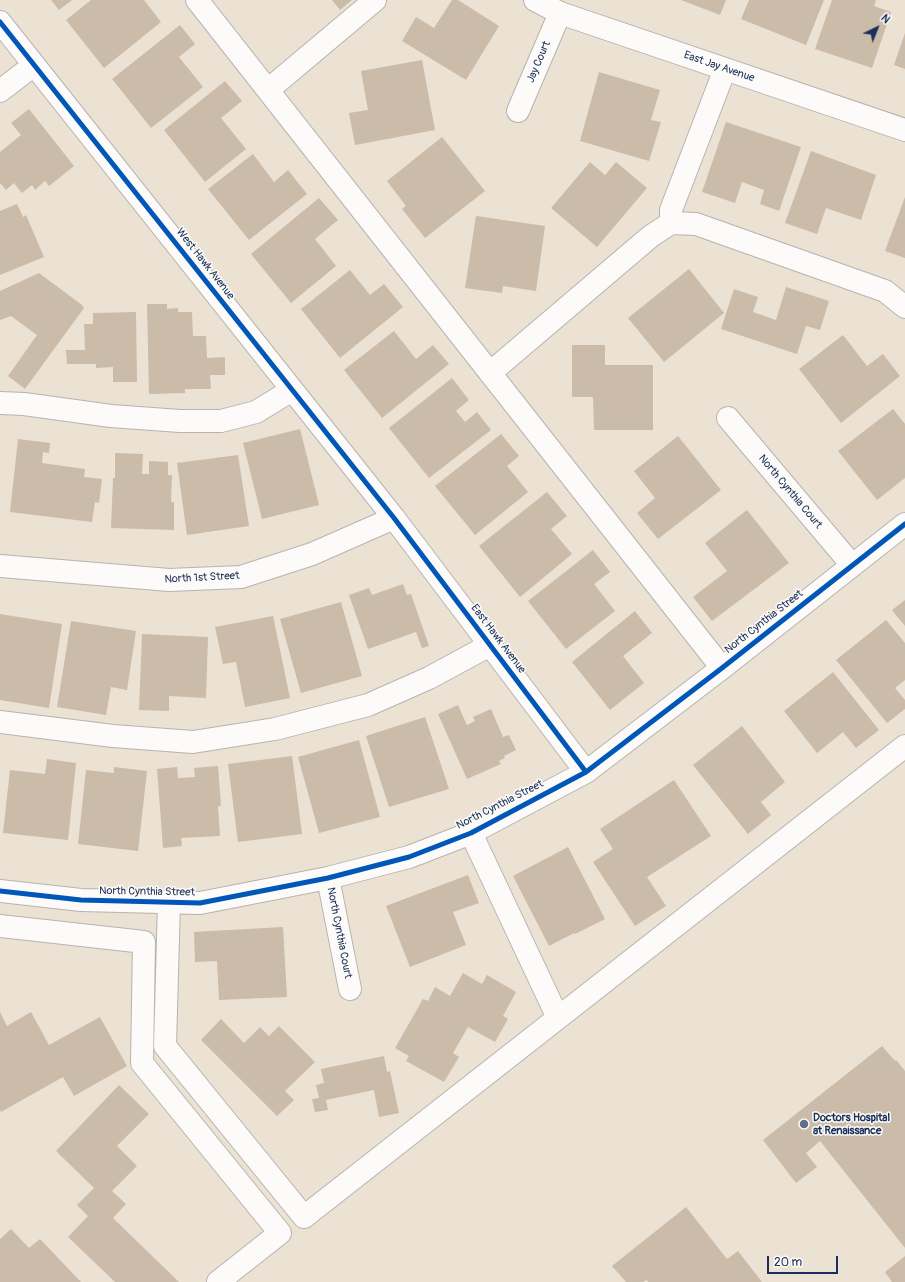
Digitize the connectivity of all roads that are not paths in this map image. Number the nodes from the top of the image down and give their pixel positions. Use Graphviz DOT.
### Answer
graph roads {
  1 [pos="197,0"];
  2 [pos="375,0"];
  3 [pos="536,0"];
  4 [pos="560,13"];
  5 [pos="0,22"];
  6 [pos="34,65"];
  7 [pos="725,69"];
  8 [pos="268,90"];
  9 [pos="0,91"];
  10 [pos="518,111"];
  11 [pos="905,130"];
  12 [pos="671,223"];
  13 [pos="905,307"];
  14 [pos="490,373"];
  15 [pos="292,390"];
  16 [pos="0,403"];
  17 [pos="728,418"];
  18 [pos="394,518"];
  19 [pos="905,524"];
  20 [pos="852,565"];
  21 [pos="0,566"];
  22 [pos="490,645"];
  23 [pos="722,668"];
  24 [pos="0,722"];
  25 [pos="905,746"];
  26 [pos="586,772"];
  27 [pos="471,833"];
  28 [pos="328,878"];
  29 [pos="0,891"];
  30 [pos="169,902"];
  31 [pos="0,926"];
  32 [pos="350,988"];
  33 [pos="558,1018"];
  34 [pos="218,1282"];
  1 -- 8 [label="street"];
  2 -- 8 [label="street"];
  3 -- 4 [label="street, East Jay Avenue"];
  4 -- 7 [label="street, East Jay Avenue"];
  4 -- 10 [label="street, Jay Court"];
  5 -- 6 [label="street, West Hawk Avenue"];
  6 -- 9 [label="street"];
  6 -- 15 [label="street, West Hawk Avenue"];
  7 -- 11 [label="street, East Jay Avenue"];
  7 -- 12 [label="street"];
  8 -- 14 [label="street"];
  12 -- 13 [label="street"];
  12 -- 14 [label="street"];
  14 -- 23 [label="street"];
  15 -- 16 [label="street"];
  15 -- 18 [label="street, West Hawk Avenue"];
  17 -- 20 [label="street, North Cynthia Court"];
  18 -- 21 [label="street, North 1st Street"];
  18 -- 22 [label="street, East Hawk Avenue"];
  19 -- 20 [label="street, North Cynthia Street"];
  20 -- 23 [label="street, North Cynthia Street"];
  22 -- 24 [label="street"];
  22 -- 26 [label="street, East Hawk Avenue"];
  23 -- 26 [label="street, North Cynthia Street"];
  25 -- 33 [label="street"];
  26 -- 27 [label="street, North Cynthia Street"];
  27 -- 28 [label="street, North Cynthia Street"];
  27 -- 33 [label="street"];
  28 -- 30 [label="street, North Cynthia Street"];
  28 -- 32 [label="street, North Cynthia Court"];
  29 -- 30 [label="street, North Cynthia Street"];
  30 -- 33 [label="street"];
  31 -- 34 [label="street"];
}
